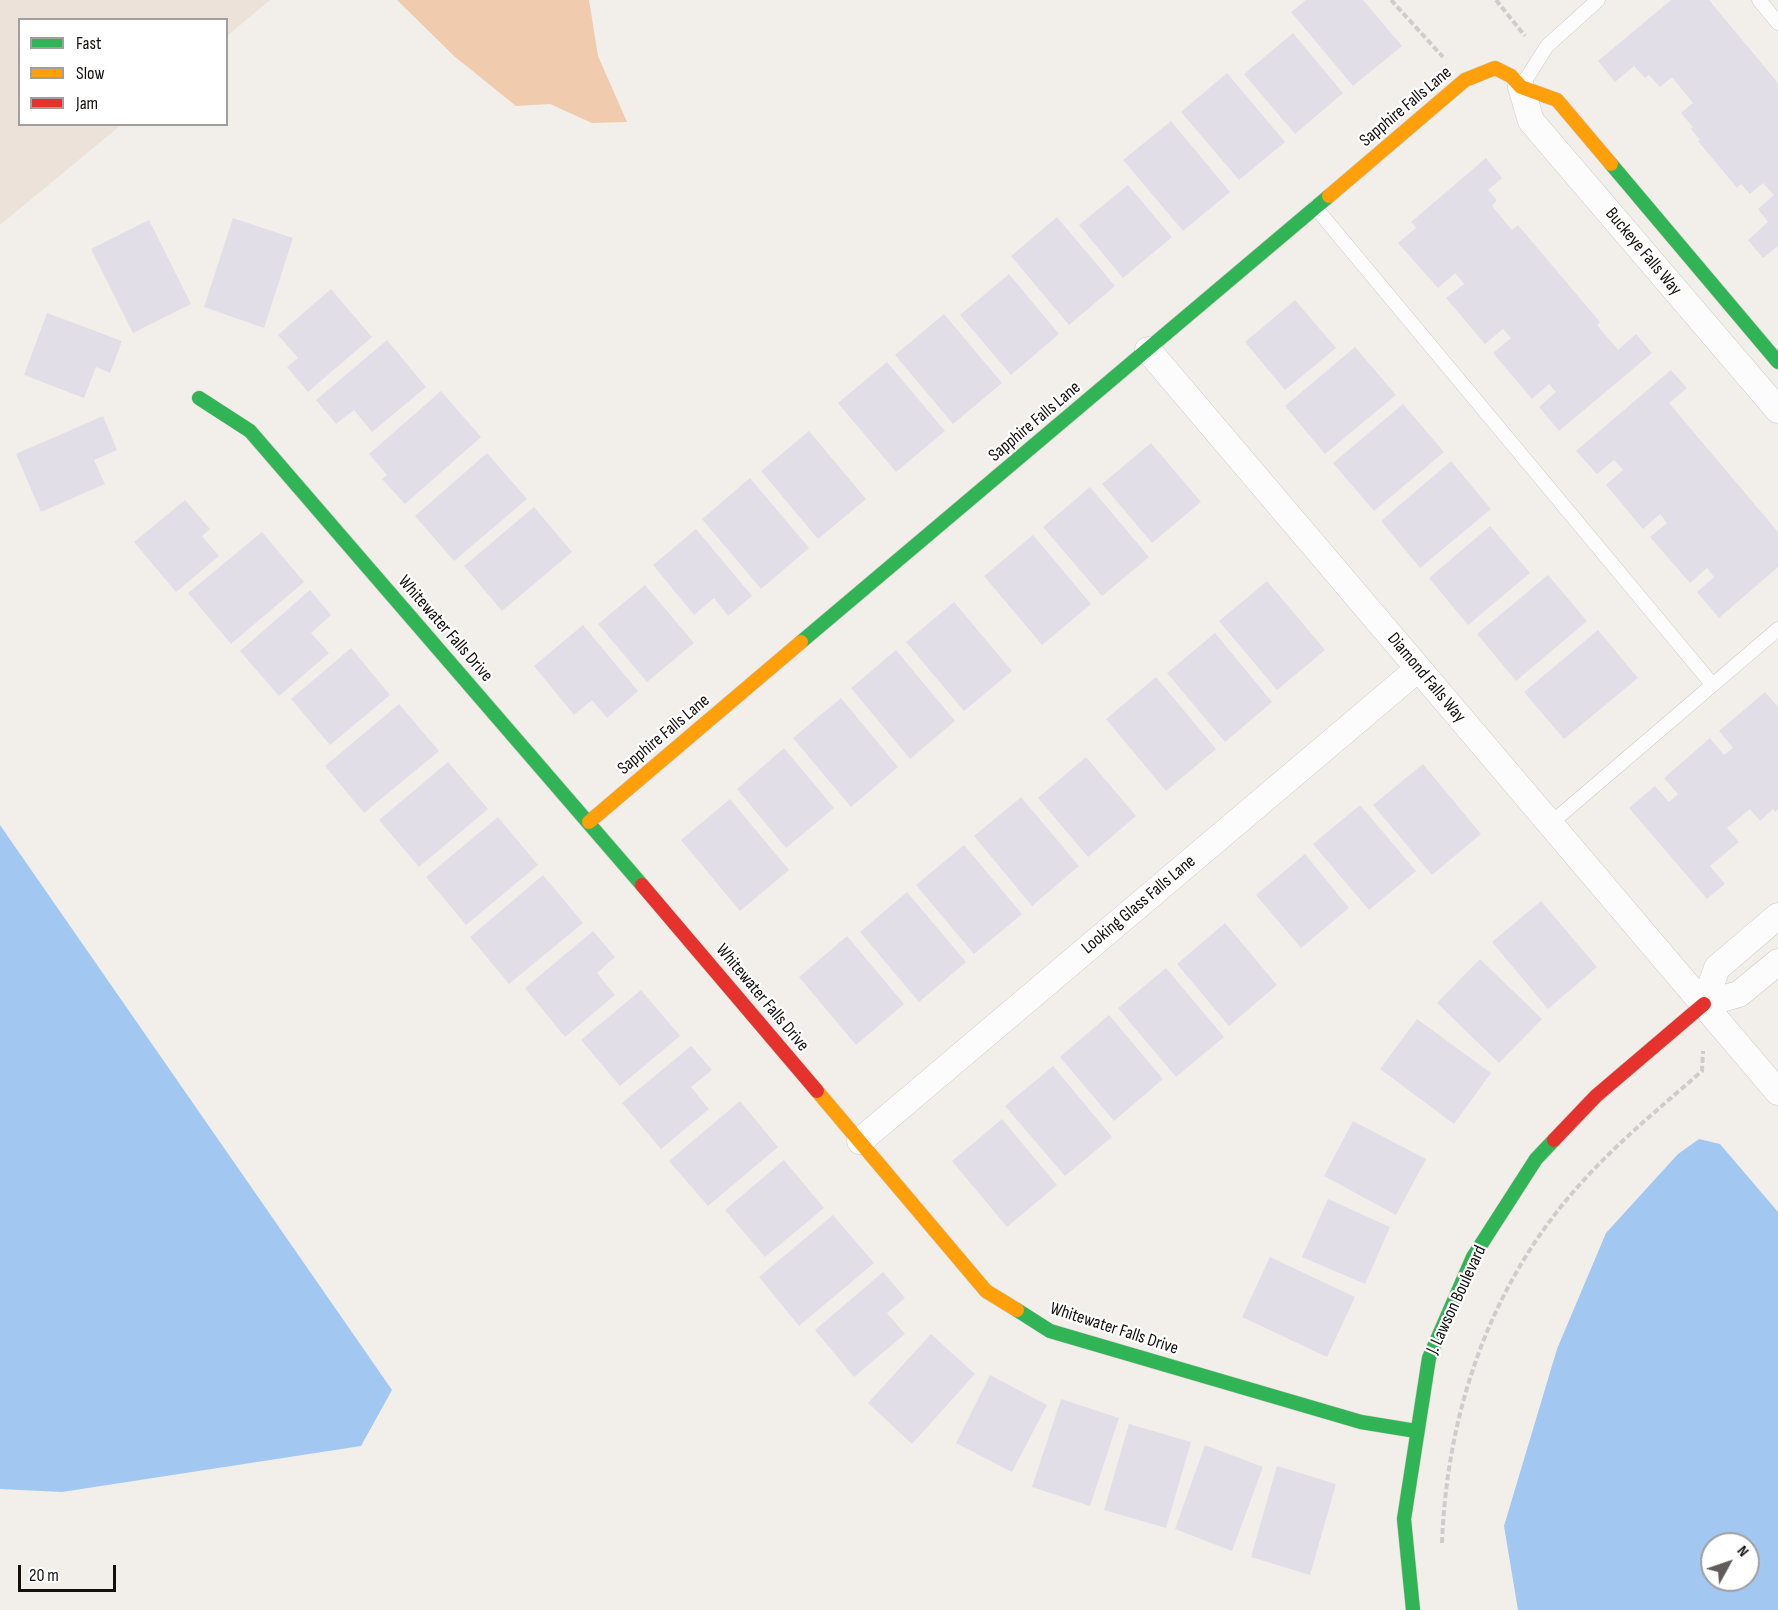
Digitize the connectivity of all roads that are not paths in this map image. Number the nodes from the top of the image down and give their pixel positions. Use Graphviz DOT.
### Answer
graph roads {
  1 [pos="1598,0"];
  2 [pos="1759,0"];
  3 [pos="1778,23"];
  4 [pos="1516,82"];
  5 [pos="1315,207"];
  6 [pos="1740,316"];
  7 [pos="1715,337"];
  8 [pos="1148,350"];
  9 [pos="1778,362"];
  10 [pos="199,398"];
  11 [pos="1778,410"];
  12 [pos="1778,629"];
  13 [pos="1418,669"];
  14 [pos="1712,684"];
  15 [pos="589,822"];
  16 [pos="1550,824"];
  17 [pos="1778,916"];
  18 [pos="1778,962"];
  19 [pos="1704,1004"];
  20 [pos="1778,1092"];
  21 [pos="860,1141"];
  22 [pos="1416,1431"];
  23 [pos="1413,1610"];
  1 -- 4 [label="lane"];
  2 -- 3 [label="lane"];
  4 -- 5 [label="street, Sapphire Falls Lane"];
  4 -- 6 [label="street, Buckeye Falls Way"];
  4 -- 7 [label="street, Buckeye Falls Way"];
  5 -- 8 [label="street, Sapphire Falls Lane"];
  5 -- 14 [label="lane"];
  6 -- 7 [label="street"];
  6 -- 9 [label="street, Buckeye Falls Way"];
  7 -- 11 [label="street, Buckeye Falls Way"];
  8 -- 13 [label="street, Diamond Falls Way"];
  8 -- 15 [label="street, Sapphire Falls Lane"];
  10 -- 15 [label="street, Whitewater Falls Drive"];
  12 -- 14 [label="lane"];
  13 -- 16 [label="street, Diamond Falls Way"];
  13 -- 21 [label="street, Looking Glass Falls Lane"];
  14 -- 16 [label="lane"];
  15 -- 21 [label="street, Whitewater Falls Drive"];
  16 -- 19 [label="street, Diamond Falls Way"];
  17 -- 19 [label="street, J. Lawson Boulevard"];
  18 -- 19 [label="street, J. Lawson Boulevard"];
  19 -- 20 [label="street, Diamond Falls Way"];
  19 -- 22 [label="street, J. Lawson Boulevard"];
  21 -- 22 [label="street, Whitewater Falls Drive"];
  22 -- 23 [label="street, J. Lawson Boulevard"];
}
